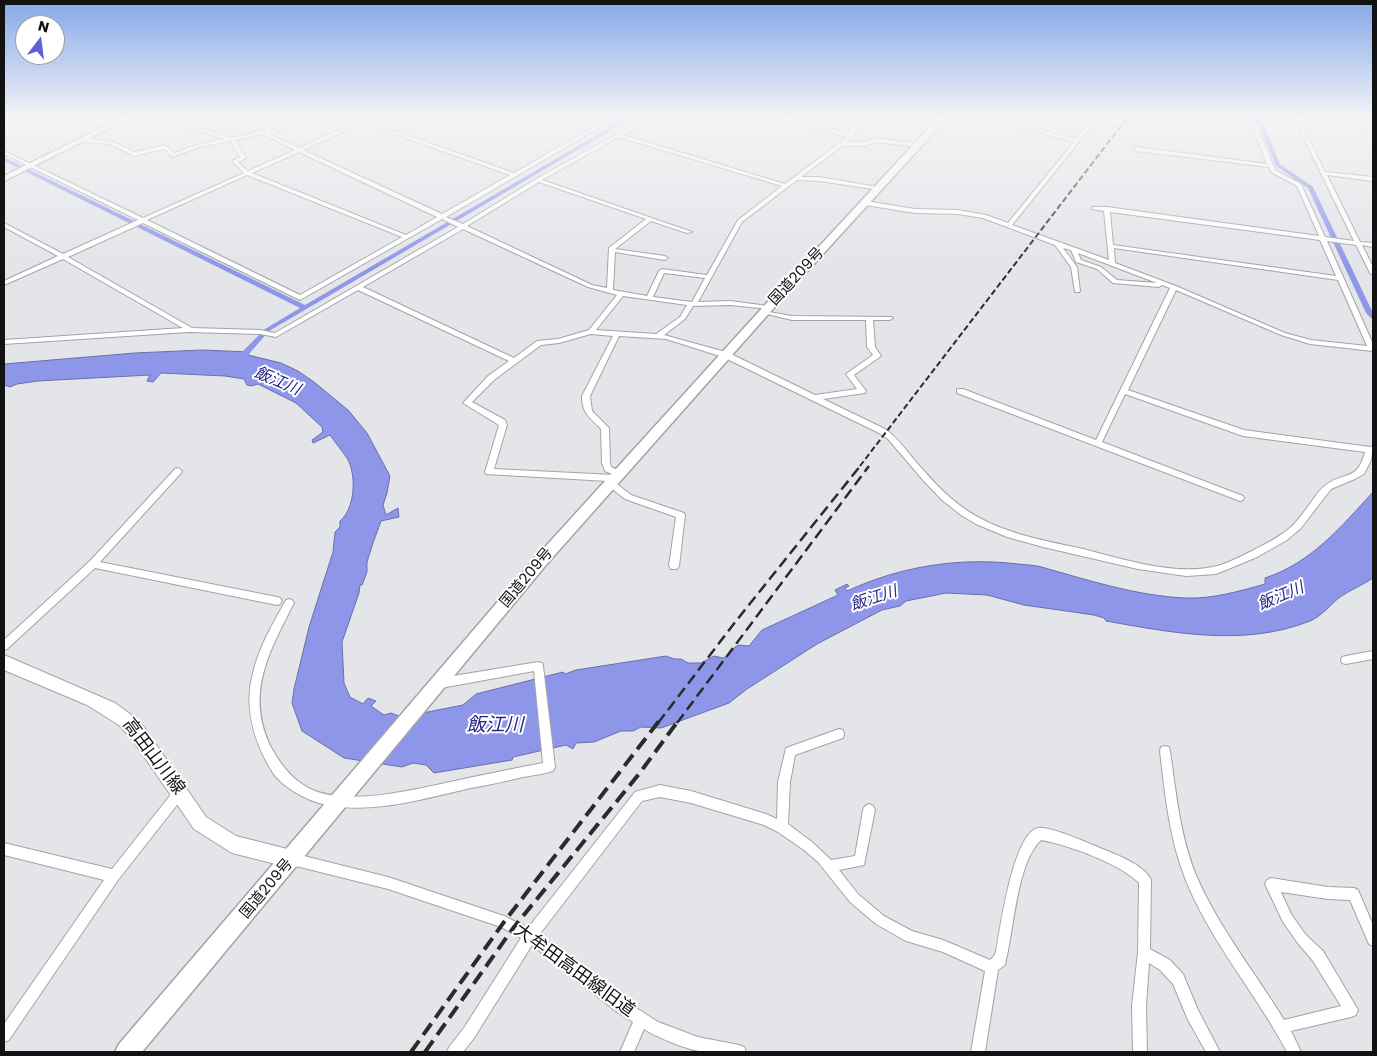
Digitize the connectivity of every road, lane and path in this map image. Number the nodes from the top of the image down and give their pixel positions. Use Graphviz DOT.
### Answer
graph roads {
  1 [pos="29,167"];
  2 [pos="35,167"];
  3 [pos="240,167"];
  4 [pos="263,167"];
  5 [pos="335,167"];
  6 [pos="496,167"];
  7 [pos="527,167"];
  8 [pos="562,167"];
  9 [pos="725,167"];
  10 [pos="811,167"];
  11 [pos="897,167"];
  12 [pos="1056,167"];
  13 [pos="1272,167"];
  14 [pos="1320,167"];
  15 [pos="1323,173"];
  16 [pos="249,174"];
  17 [pos="515,174"];
  18 [pos="797,178"];
  19 [pos="4,179"];
  20 [pos="1373,179"];
  21 [pos="538,180"];
  22 [pos="787,186"];
  23 [pos="878,188"];
  24 [pos="865,203"];
  25 [pos="1094,208"];
  26 [pos="1107,209"];
  27 [pos="442,218"];
  28 [pos="650,219"];
  29 [pos="145,220"];
  30 [pos="1009,225"];
  31 [pos="4,226"];
  32 [pos="462,227"];
  33 [pos="688,232"];
  34 [pos="406,237"];
  35 [pos="1323,238"];
  36 [pos="1358,242"];
  37 [pos="1057,243"];
  38 [pos="1373,244"];
  39 [pos="1111,246"];
  40 [pos="1073,249"];
  41 [pos="612,250"];
  42 [pos="62,256"];
  43 [pos="665,258"];
  44 [pos="1112,264"];
  45 [pos="1373,273"];
  46 [pos="709,277"];
  47 [pos="1342,279"];
  48 [pos="4,283"];
  49 [pos="357,287"];
  50 [pos="1174,287"];
  51 [pos="1077,291"];
  52 [pos="610,292"];
  53 [pos="622,294"];
  54 [pos="648,299"];
  55 [pos="692,304"];
  56 [pos="766,310"];
  57 [pos="869,318"];
  58 [pos="890,318"];
  59 [pos="189,330"];
  60 [pos="592,332"];
  61 [pos="617,334"];
  62 [pos="656,336"];
  63 [pos="4,342"];
  64 [pos="1373,350"];
  65 [pos="726,355"];
  66 [pos="514,361"];
  67 [pos="960,391"];
  68 [pos="1123,391"];
  69 [pos="814,398"];
  70 [pos="1098,444"];
  71 [pos="1372,450"];
  72 [pos="178,472"];
  73 [pos="614,478"];
  74 [pos="1240,498"];
  75 [pos="93,564"];
  76 [pos="674,566"];
  77 [pos="277,601"];
  78 [pos="289,603"];
  79 [pos="4,646"];
  80 [pos="1373,655"];
  81 [pos="1346,660"];
  82 [pos="4,662"];
  83 [pos="435,689"];
  84 [pos="839,734"];
  85 [pos="1165,751"];
  86 [pos="180,792"];
  87 [pos="344,796"];
  88 [pos="869,810"];
  89 [pos="782,828"];
  90 [pos="4,849"];
  91 [pos="292,859"];
  92 [pos="828,866"];
  93 [pos="114,876"];
  94 [pos="530,936"];
  95 [pos="1373,940"];
  96 [pos="1144,952"];
  97 [pos="992,967"];
  98 [pos="641,1020"];
  99 [pos="1281,1027"];
  100 [pos="4,1035"];
  101 [pos="128,1052"];
  102 [pos="454,1052"];
  103 [pos="627,1052"];
  104 [pos="739,1052"];
  105 [pos="978,1052"];
  106 [pos="1140,1052"];
  107 [pos="1213,1052"];
  108 [pos="1294,1052"];
  1 -- 19 [label="main road"];
  2 -- 29 [label="street"];
  3 -- 16 [label="street"];
  4 -- 16 [label="street"];
  5 -- 27 [label="street"];
  6 -- 17 [label="street"];
  7 -- 17 [label="street"];
  8 -- 21 [label="street"];
  9 -- 22 [label="street"];
  10 -- 18 [label="street"];
  11 -- 23 [label="highway, 国道209号"];
  12 -- 30 [label="street"];
  13 -- 35 [label="street"];
  14 -- 15 [label="street"];
  15 -- 20 [label="street"];
  15 -- 36 [label="street"];
  16 -- 29 [label="street"];
  16 -- 34 [label="street"];
  17 -- 27 [label="street"];
  18 -- 22 [label="street"];
  18 -- 23 [label="street"];
  21 -- 28 [label="street"];
  21 -- 32 [label="street"];
  22 -- 46 [label="street"];
  23 -- 24 [label="highway, 国道209号"];
  24 -- 30 [label="street"];
  24 -- 56 [label="highway, 国道209号"];
  25 -- 26 [label="street"];
  26 -- 35 [label="street"];
  26 -- 39 [label="street"];
  27 -- 32 [label="street"];
  27 -- 34 [label="street"];
  28 -- 33 [label="street"];
  28 -- 41 [label="street"];
  29 -- 34 [label="street"];
  29 -- 42 [label="street"];
  30 -- 37 [label="street"];
  31 -- 42 [label="street"];
  32 -- 49 [label="street"];
  32 -- 52 [label="street"];
  35 -- 36 [label="street"];
  35 -- 47 [label="street"];
  36 -- 38 [label="street"];
  36 -- 45 [label="street"];
  37 -- 40 [label="street"];
  37 -- 51 [label="street"];
  39 -- 44 [label="street"];
  39 -- 47 [label="street"];
  40 -- 44 [label="street"];
  40 -- 50 [label="street"];
  41 -- 43 [label="street"];
  41 -- 52 [label="street"];
  42 -- 48 [label="street"];
  42 -- 59 [label="street"];
  44 -- 50 [label="street"];
  46 -- 54 [label="street"];
  46 -- 55 [label="street"];
  47 -- 64 [label="street"];
  49 -- 59 [label="street"];
  49 -- 66 [label="street"];
  50 -- 64 [label="street"];
  50 -- 68 [label="street"];
  52 -- 53 [label="street"];
  53 -- 54 [label="street"];
  53 -- 60 [label="street"];
  54 -- 55 [label="street"];
  55 -- 56 [label="street"];
  55 -- 62 [label="street"];
  56 -- 57 [label="street"];
  56 -- 65 [label="highway, 国道209号"];
  57 -- 58 [label="street"];
  57 -- 69 [label="street"];
  59 -- 63 [label="street"];
  60 -- 61 [label="street"];
  60 -- 66 [label="street"];
  61 -- 62 [label="street"];
  61 -- 73 [label="street"];
  62 -- 65 [label="street"];
  65 -- 69 [label="street"];
  65 -- 73 [label="highway, 国道209号"];
  66 -- 73 [label="street"];
  67 -- 70 [label="street"];
  68 -- 70 [label="street"];
  68 -- 71 [label="street"];
  69 -- 71 [label="street"];
  70 -- 74 [label="street"];
  72 -- 75 [label="street"];
  73 -- 76 [label="street"];
  73 -- 83 [label="highway, 国道209号"];
  75 -- 77 [label="street"];
  75 -- 79 [label="street"];
  78 -- 87 [label="street"];
  80 -- 81 [label="street"];
  82 -- 86 [label="main road, 高田山川線"];
  83 -- 87 [label="highway, 国道209号"];
  83 -- 87 [label="street"];
  84 -- 89 [label="street"];
  85 -- 99 [label="street"];
  86 -- 91 [label="main road, 高田山川線"];
  86 -- 93 [label="street"];
  87 -- 91 [label="highway, 国道209号"];
  88 -- 92 [label="street"];
  89 -- 92 [label="street"];
  89 -- 94 [label="street"];
  90 -- 93 [label="street"];
  91 -- 94 [label="street, 大牟田高田線旧道"];
  91 -- 101 [label="highway, 国道209号"];
  92 -- 97 [label="street"];
  93 -- 100 [label="street"];
  94 -- 98 [label="street, 大牟田高田線旧道"];
  94 -- 102 [label="street"];
  95 -- 99 [label="street"];
  96 -- 97 [label="street"];
  96 -- 106 [label="street"];
  96 -- 107 [label="street"];
  97 -- 105 [label="street"];
  98 -- 103 [label="street"];
  98 -- 104 [label="street, 大牟田高田線旧道"];
  99 -- 108 [label="street"];
}
